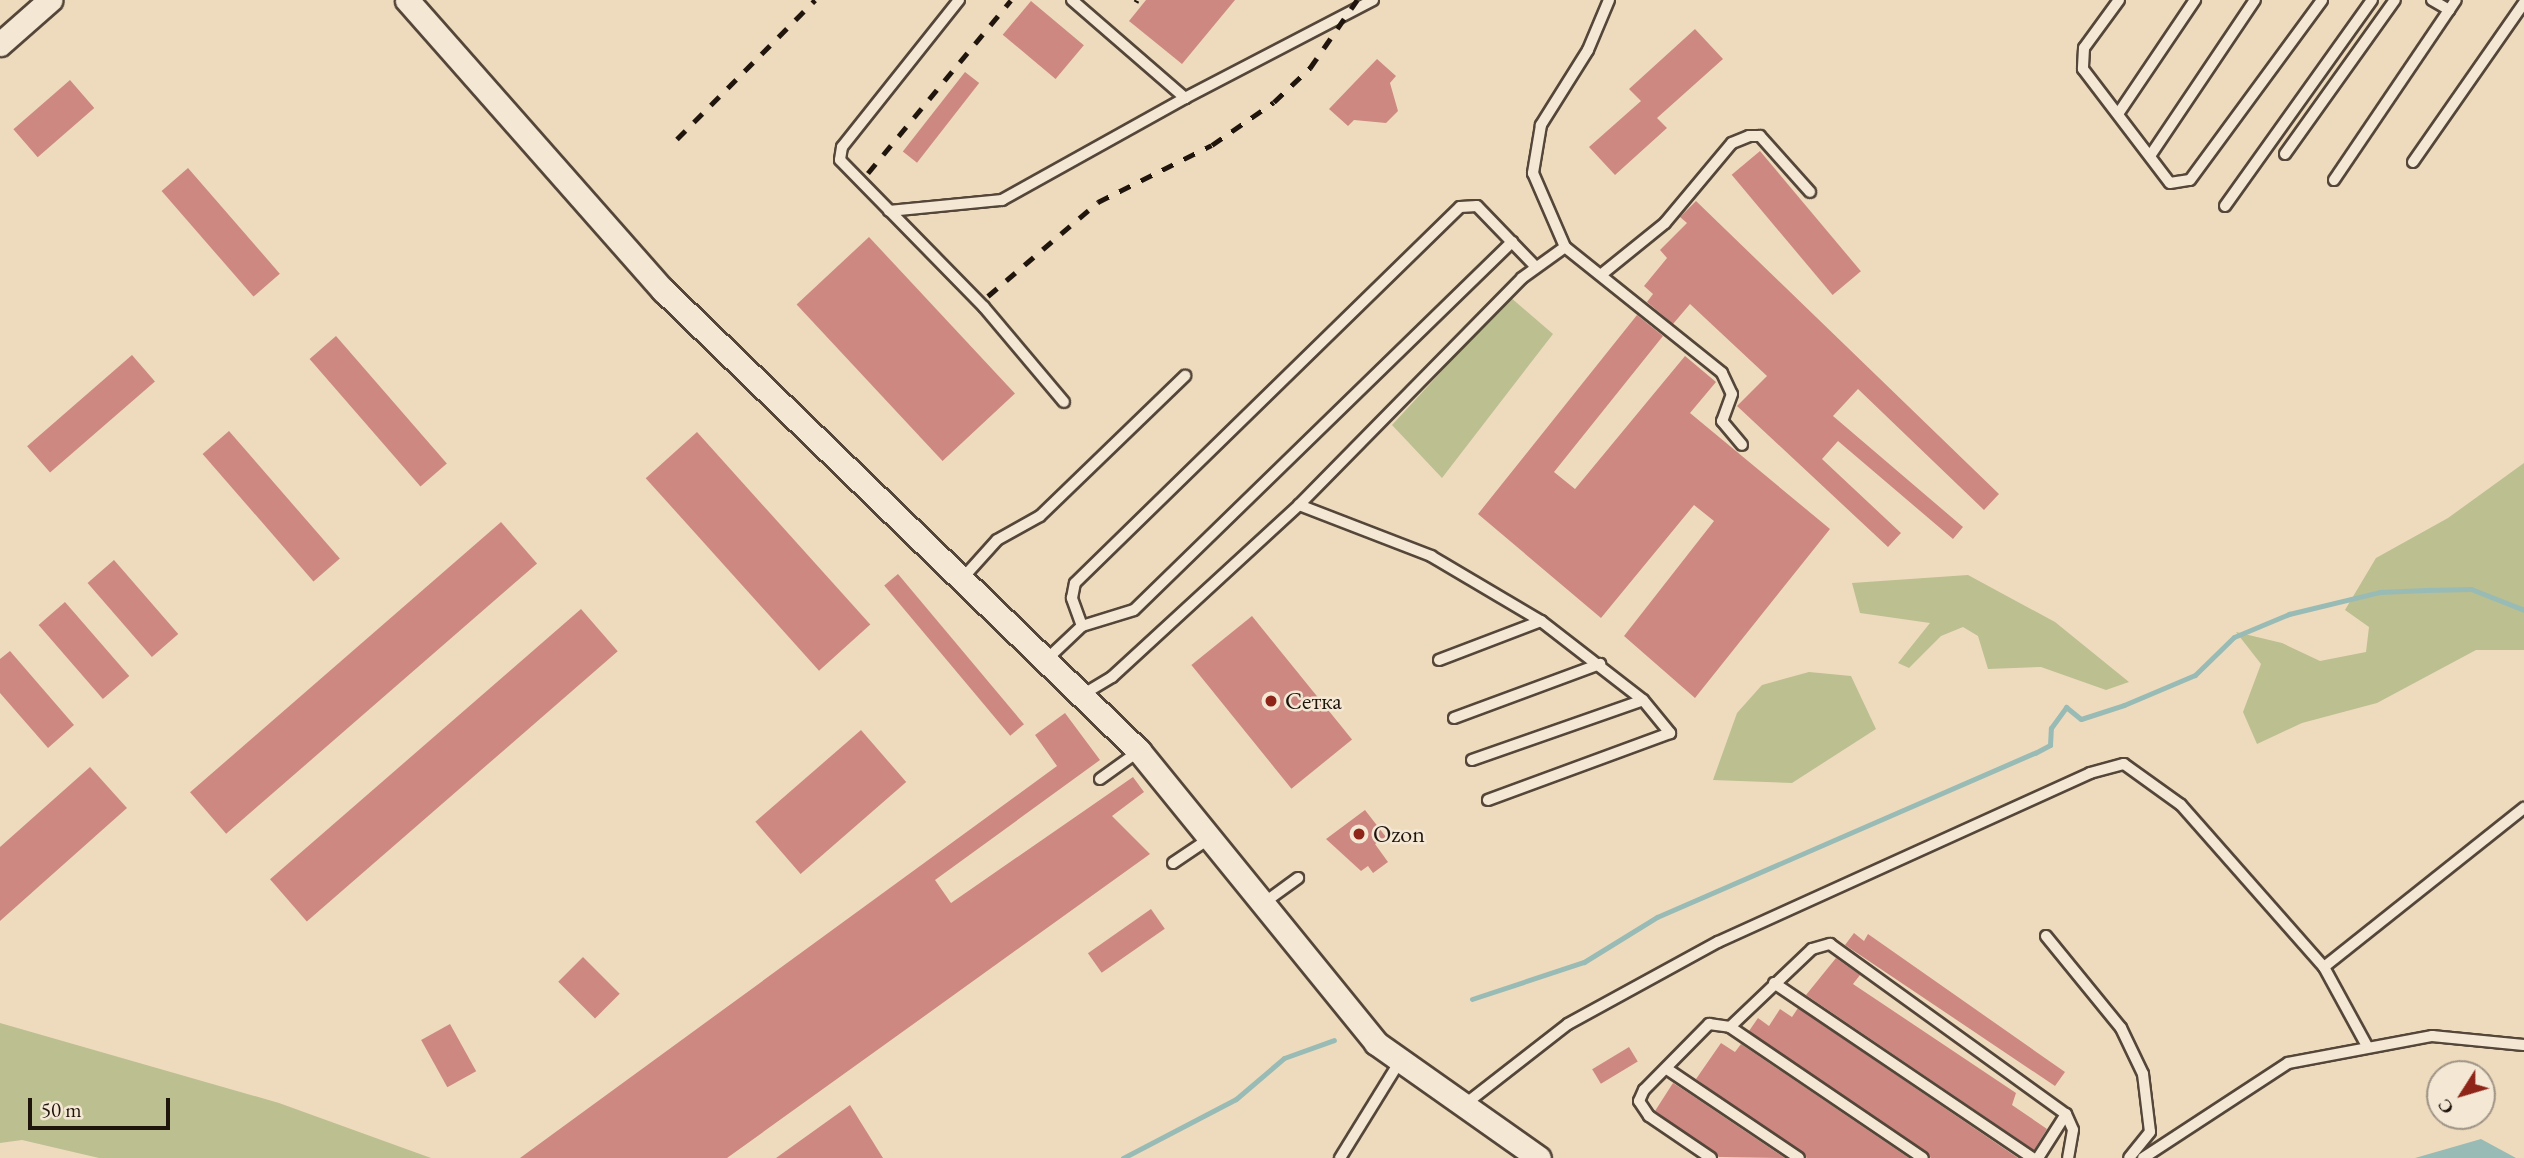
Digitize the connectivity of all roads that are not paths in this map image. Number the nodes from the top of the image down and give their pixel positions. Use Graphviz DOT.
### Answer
graph roads {
  1 [pos="50,0"];
  2 [pos="407,0"];
  3 [pos="959,0"];
  4 [pos="1072,0"];
  5 [pos="1373,0"];
  6 [pos="1609,0"];
  7 [pos="2119,0"];
  8 [pos="2195,0"];
  9 [pos="2255,0"];
  10 [pos="2322,0"];
  11 [pos="2372,0"];
  12 [pos="2395,0"];
  13 [pos="2432,0"];
  14 [pos="2456,0"];
  15 [pos="2524,3"];
  16 [pos="2449,10"];
  17 [pos="0,44"];
  18 [pos="1185,98"];
  19 [pos="2118,114"];
  20 [pos="2286,154"];
  21 [pos="2150,156"];
  22 [pos="2413,162"];
  23 [pos="2333,180"];
  24 [pos="1810,192"];
  25 [pos="2225,206"];
  26 [pos="889,211"];
  27 [pos="1512,242"];
  28 [pos="1565,247"];
  29 [pos="1536,267"];
  30 [pos="1602,274"];
  31 [pos="1185,376"];
  32 [pos="1064,402"];
  33 [pos="1742,446"];
  34 [pos="1299,505"];
  35 [pos="962,579"];
  36 [pos="1541,621"];
  37 [pos="1082,626"];
  38 [pos="1046,660"];
  39 [pos="1439,660"];
  40 [pos="1600,664"];
  41 [pos="1082,695"];
  42 [pos="1643,700"];
  43 [pos="1454,718"];
  44 [pos="1139,751"];
  45 [pos="1472,760"];
  46 [pos="1100,779"];
  47 [pos="1488,800"];
  48 [pos="2524,808"];
  49 [pos="1212,836"];
  50 [pos="1173,863"];
  51 [pos="1298,878"];
  52 [pos="1265,902"];
  53 [pos="2046,936"];
  54 [pos="2324,967"];
  55 [pos="1774,983"];
  56 [pos="1730,1027"];
  57 [pos="2524,1045"];
  58 [pos="2367,1046"];
  59 [pos="1400,1061"];
  60 [pos="1667,1069"];
  61 [pos="1464,1105"];
  62 [pos="2066,1114"];
  63 [pos="1340,1158"];
  64 [pos="1539,1158"];
  65 [pos="1711,1158"];
  66 [pos="1799,1158"];
  67 [pos="1923,1158"];
  68 [pos="2032,1158"];
  69 [pos="2038,1158"];
  70 [pos="2068,1158"];
  71 [pos="2129,1158"];
  72 [pos="2143,1158"];
  1 -- 17 [label="street"];
  2 -- 35 [label="street"];
  3 -- 26 [label="lane"];
  4 -- 18 [label="lane"];
  5 -- 18 [label="lane"];
  6 -- 28 [label="lane"];
  7 -- 19 [label="lane"];
  8 -- 19 [label="lane"];
  9 -- 21 [label="lane"];
  10 -- 21 [label="lane"];
  11 -- 25 [label="lane"];
  12 -- 20 [label="lane"];
  13 -- 16 [label="lane"];
  14 -- 16 [label="lane"];
  15 -- 22 [label="lane"];
  16 -- 23 [label="lane"];
  18 -- 26 [label="lane"];
  19 -- 21 [label="lane"];
  24 -- 30 [label="lane"];
  26 -- 32 [label="lane"];
  27 -- 29 [label="lane"];
  27 -- 37 [label="lane"];
  27 -- 37 [label="lane"];
  28 -- 29 [label="lane"];
  28 -- 30 [label="lane"];
  29 -- 34 [label="lane"];
  30 -- 33 [label="lane"];
  31 -- 35 [label="lane"];
  34 -- 36 [label="lane"];
  34 -- 41 [label="lane"];
  35 -- 38 [label="street"];
  36 -- 39 [label="lane"];
  36 -- 40 [label="lane"];
  37 -- 38 [label="lane"];
  38 -- 41 [label="street"];
  40 -- 42 [label="lane"];
  40 -- 43 [label="lane"];
  41 -- 44 [label="street"];
  42 -- 45 [label="lane"];
  42 -- 47 [label="lane"];
  44 -- 46 [label="lane"];
  44 -- 49 [label="street"];
  48 -- 54 [label="lane"];
  49 -- 50 [label="lane"];
  49 -- 52 [label="street"];
  51 -- 52 [label="lane"];
  52 -- 59 [label="street"];
  53 -- 71 [label="lane"];
  54 -- 58 [label="lane"];
  54 -- 61 [label="lane"];
  55 -- 56 [label="lane"];
  55 -- 62 [label="lane"];
  55 -- 68 [label="lane"];
  56 -- 60 [label="lane"];
  56 -- 67 [label="lane"];
  57 -- 58 [label="lane"];
  58 -- 72 [label="lane"];
  59 -- 61 [label="street"];
  59 -- 63 [label="lane"];
  60 -- 65 [label="lane"];
  60 -- 66 [label="lane"];
  61 -- 64 [label="street"];
  62 -- 69 [label="lane"];
  62 -- 70 [label="lane"];
}
